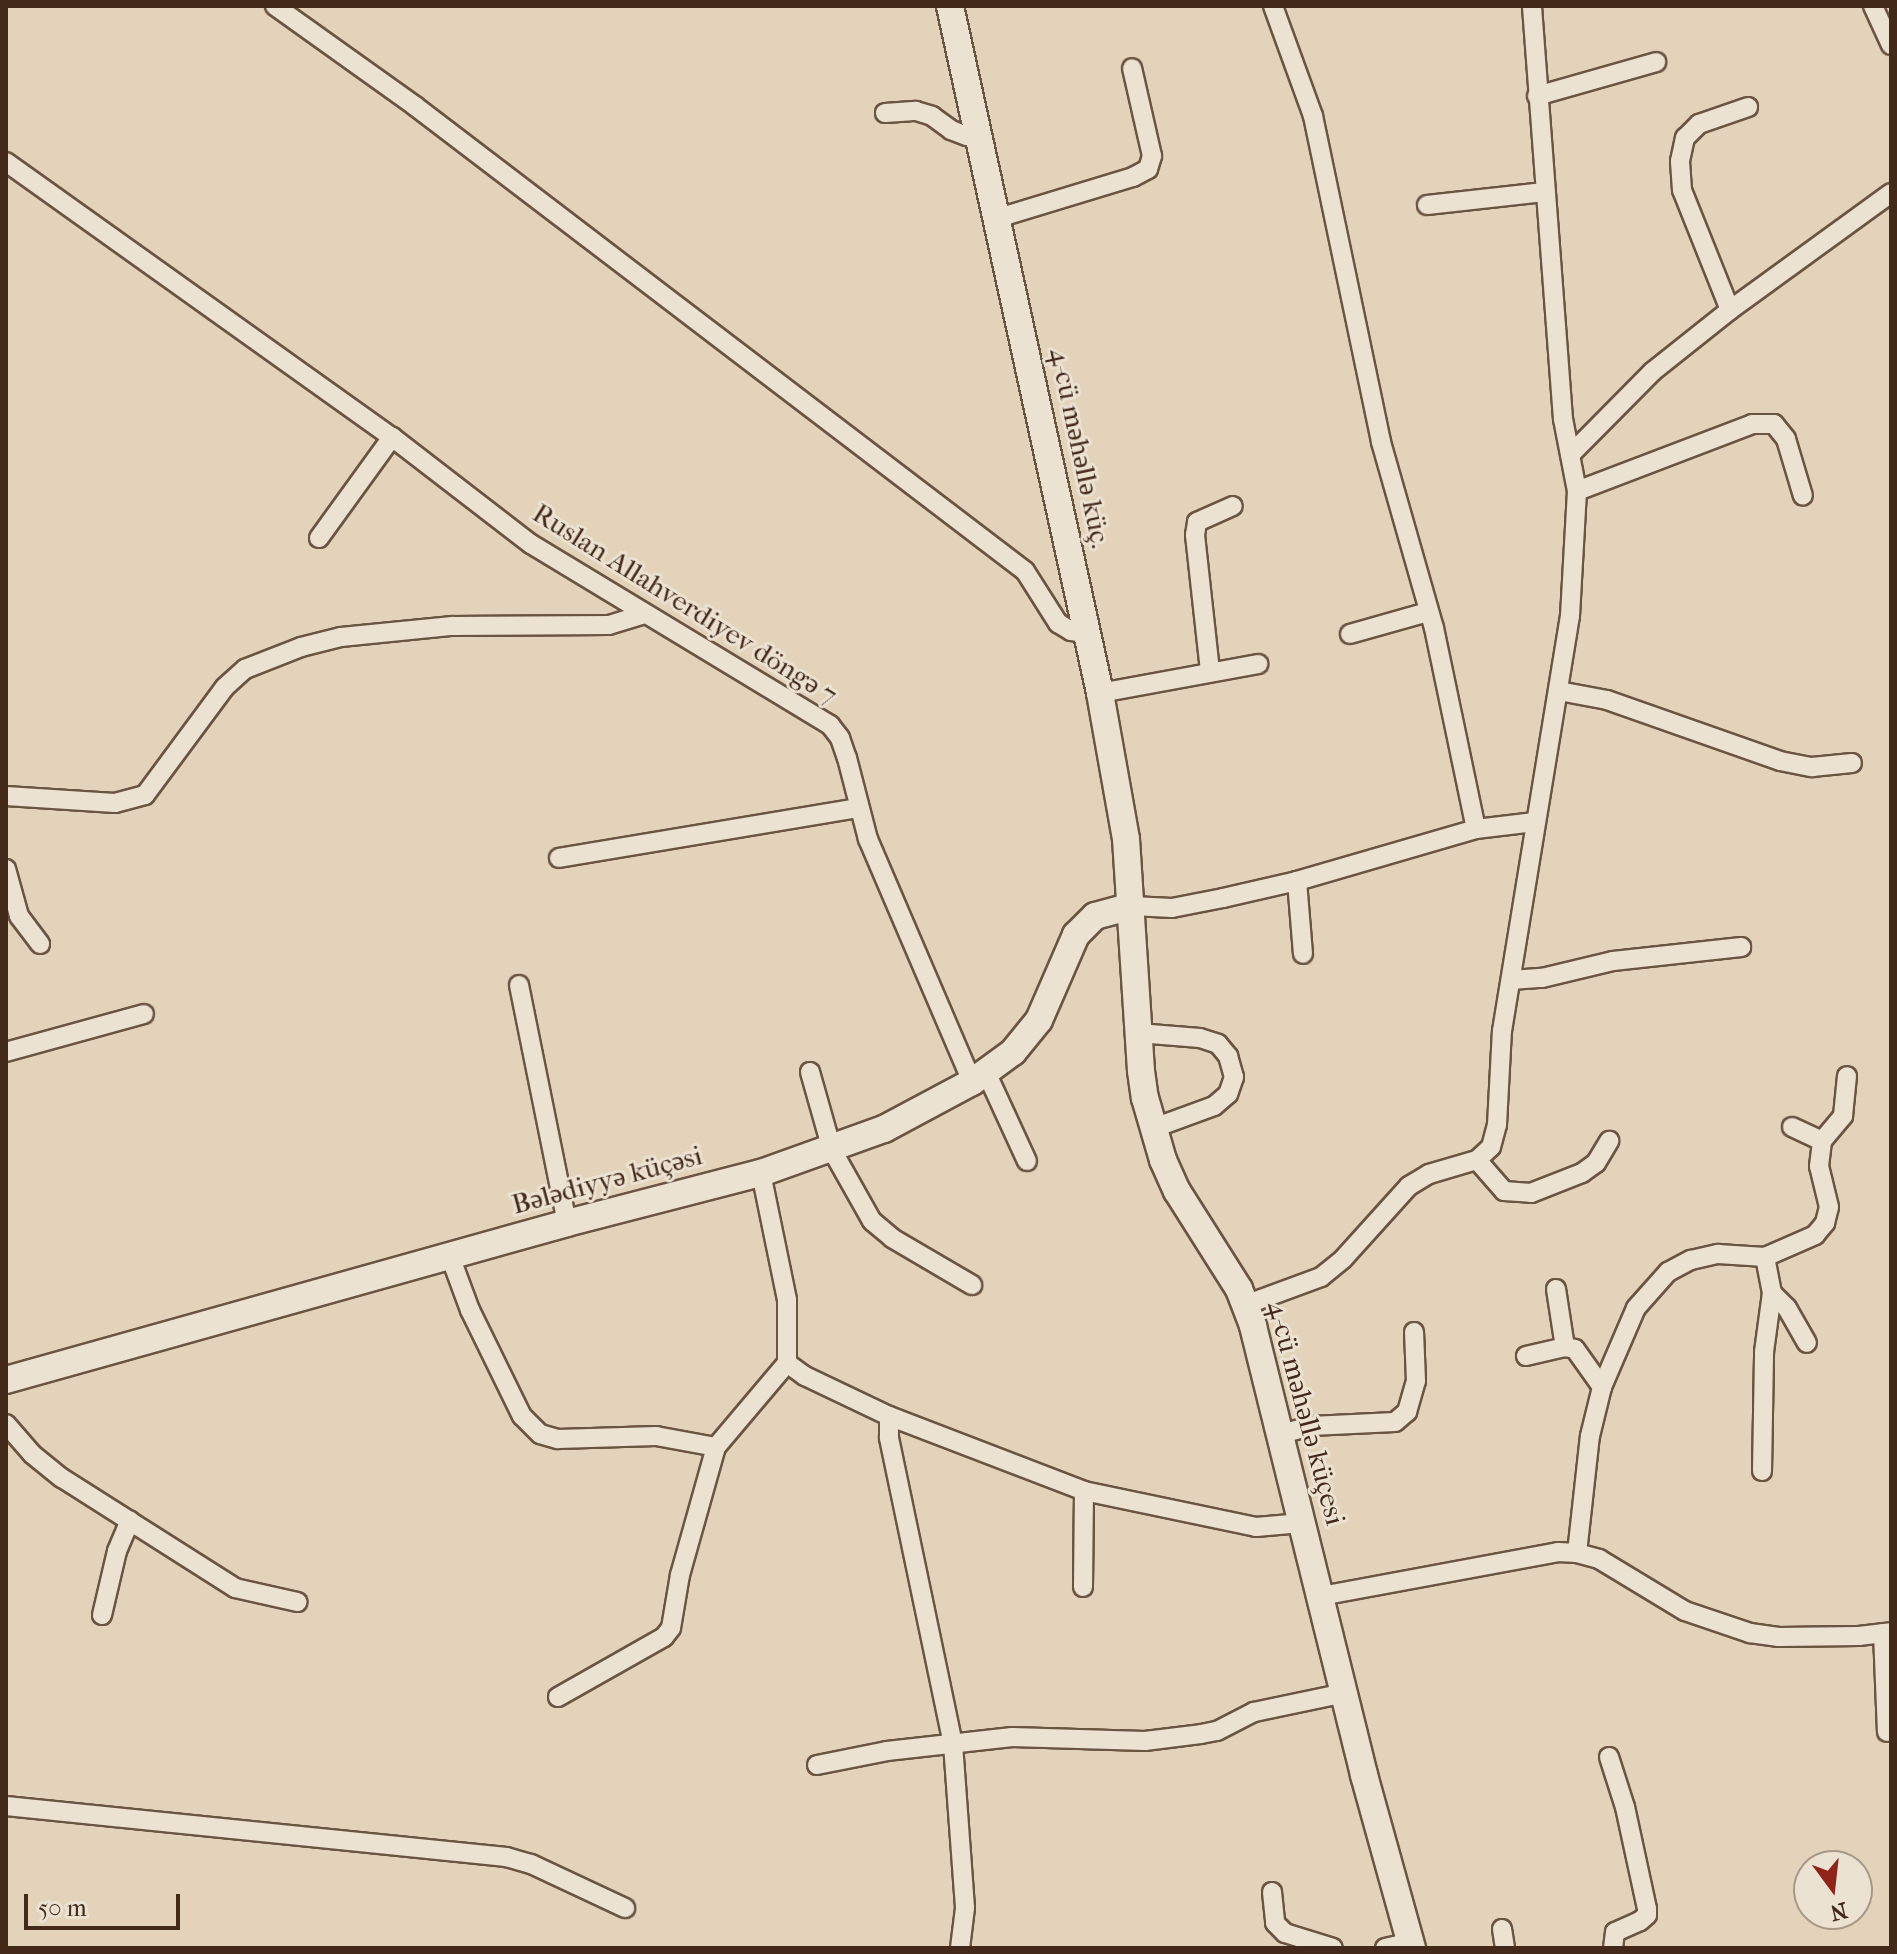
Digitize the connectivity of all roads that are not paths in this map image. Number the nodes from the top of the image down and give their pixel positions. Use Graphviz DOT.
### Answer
graph roads {
  1 [pos="275,6"];
  2 [pos="950,6"];
  3 [pos="1273,6"];
  4 [pos="1532,6"];
  5 [pos="1873,6"];
  6 [pos="1891,45"];
  7 [pos="1656,62"];
  8 [pos="1132,68"];
  9 [pos="1537,96"];
  10 [pos="1748,107"];
  11 [pos="885,113"];
  12 [pos="980,136"];
  13 [pos="6,162"];
  14 [pos="1544,192"];
  15 [pos="1891,193"];
  16 [pos="1427,205"];
  17 [pos="998,218"];
  18 [pos="1730,310"];
  19 [pos="392,437"];
  20 [pos="1570,455"];
  21 [pos="1577,491"];
  22 [pos="1803,496"];
  23 [pos="1233,506"];
  24 [pos="319,538"];
  25 [pos="1428,612"];
  26 [pos="644,614"];
  27 [pos="1087,633"];
  28 [pos="1350,634"];
  29 [pos="1258,664"];
  30 [pos="1210,671"];
  31 [pos="1559,691"];
  32 [pos="1100,693"];
  33 [pos="1852,763"];
  34 [pos="6,796"];
  35 [pos="859,808"];
  36 [pos="1535,822"];
  37 [pos="1476,829"];
  38 [pos="559,858"];
  39 [pos="6,869"];
  40 [pos="1297,881"];
  41 [pos="1132,906"];
  42 [pos="40,944"];
  43 [pos="1741,947"];
  44 [pos="1303,954"];
  45 [pos="1511,980"];
  46 [pos="519,985"];
  47 [pos="144,1014"];
  48 [pos="1138,1033"];
  49 [pos="6,1052"];
  50 [pos="810,1072"];
  51 [pos="1847,1076"];
  52 [pos="979,1077"];
  53 [pos="1792,1127"];
  54 [pos="1154,1128"];
  55 [pos="1609,1141"];
  56 [pos="1822,1141"];
  57 [pos="832,1150"];
  58 [pos="1477,1160"];
  59 [pos="1027,1161"];
  60 [pos="761,1173"];
  61 [pos="567,1223"];
  62 [pos="450,1256"];
  63 [pos="1765,1257"];
  64 [pos="972,1285"];
  65 [pos="1556,1289"];
  66 [pos="1772,1293"];
  67 [pos="1245,1305"];
  68 [pos="1414,1332"];
  69 [pos="1807,1343"];
  70 [pos="1565,1347"];
  71 [pos="1526,1356"];
  72 [pos="787,1363"];
  73 [pos="6,1380"];
  74 [pos="1602,1387"];
  75 [pos="889,1416"];
  76 [pos="6,1424"];
  77 [pos="1281,1434"];
  78 [pos="716,1447"];
  79 [pos="1762,1471"];
  80 [pos="1084,1491"];
  81 [pos="130,1521"];
  82 [pos="1302,1523"];
  83 [pos="1577,1553"];
  84 [pos="1083,1587"];
  85 [pos="1321,1596"];
  86 [pos="297,1602"];
  87 [pos="102,1615"];
  88 [pos="1887,1633"];
  89 [pos="1345,1693"];
  90 [pos="558,1697"];
  91 [pos="1887,1732"];
  92 [pos="953,1744"];
  93 [pos="1609,1757"];
  94 [pos="817,1765"];
  95 [pos="6,1806"];
  96 [pos="1272,1892"];
  97 [pos="625,1908"];
  98 [pos="1402,1946"];
  99 [pos="1325,1947"];
  100 [pos="960,1948"];
  101 [pos="1613,1948"];
  1 -- 27 [label="street"];
  2 -- 12 [label="street, 4-cü məhəllə küç."];
  3 -- 25 [label="street"];
  4 -- 9 [label="street"];
  5 -- 6 [label="street"];
  7 -- 9 [label="street"];
  8 -- 17 [label="street"];
  9 -- 14 [label="street"];
  10 -- 18 [label="street"];
  11 -- 12 [label="street"];
  12 -- 17 [label="street, 4-cü məhəllə küç."];
  13 -- 19 [label="street, Ruslan Allahverdiyev döngə 7"];
  14 -- 16 [label="street"];
  14 -- 20 [label="street"];
  15 -- 18 [label="street"];
  17 -- 27 [label="street, 4-cü məhəllə küç."];
  18 -- 20 [label="street"];
  19 -- 24 [label="street"];
  19 -- 26 [label="street, Ruslan Allahverdiyev döngə 7"];
  20 -- 21 [label="street"];
  21 -- 22 [label="street"];
  21 -- 31 [label="street"];
  23 -- 30 [label="street"];
  25 -- 28 [label="street"];
  25 -- 37 [label="street"];
  26 -- 34 [label="street"];
  26 -- 35 [label="street, Ruslan Allahverdiyev döngə 7"];
  27 -- 32 [label="street, 4-cü məhəllə küç."];
  29 -- 30 [label="street"];
  30 -- 32 [label="street"];
  31 -- 33 [label="street"];
  31 -- 36 [label="street"];
  32 -- 41 [label="street, 4-cü məhəllə küç."];
  35 -- 38 [label="street"];
  35 -- 52 [label="street, Ruslan Allahverdiyev döngə 7"];
  36 -- 37 [label="street"];
  36 -- 45 [label="street"];
  37 -- 40 [label="street"];
  39 -- 42 [label="street"];
  40 -- 41 [label="street"];
  40 -- 44 [label="street"];
  41 -- 48 [label="street, 4-cü məhəllə küçesi"];
  41 -- 52 [label="street, Bələdiyyə küçəsi"];
  43 -- 45 [label="street"];
  45 -- 58 [label="street"];
  46 -- 61 [label="street"];
  47 -- 49 [label="street"];
  48 -- 54 [label="street, 4-cü məhəllə küçesi"];
  48 -- 54 [label="street"];
  50 -- 57 [label="street"];
  51 -- 56 [label="street"];
  52 -- 57 [label="street, Bələdiyyə küçəsi"];
  52 -- 59 [label="street, Ruslan Allahverdiyev döngə 7"];
  53 -- 56 [label="street"];
  54 -- 67 [label="street, 4-cü məhəllə küçesi"];
  55 -- 58 [label="street"];
  56 -- 63 [label="street"];
  57 -- 60 [label="street, Bələdiyyə küçəsi"];
  57 -- 64 [label="street"];
  58 -- 67 [label="street"];
  60 -- 61 [label="street, Bələdiyyə küçəsi"];
  60 -- 72 [label="street"];
  61 -- 62 [label="street, Bələdiyyə küçəsi"];
  62 -- 73 [label="street, Bələdiyyə küçəsi"];
  62 -- 78 [label="street"];
  63 -- 66 [label="street"];
  63 -- 74 [label="street"];
  65 -- 70 [label="street"];
  66 -- 69 [label="street"];
  66 -- 79 [label="street"];
  67 -- 77 [label="street, 4-cü məhəllə küçesi"];
  68 -- 77 [label="street"];
  70 -- 71 [label="street"];
  70 -- 74 [label="street"];
  72 -- 75 [label="street"];
  72 -- 78 [label="street"];
  74 -- 83 [label="street"];
  75 -- 80 [label="street"];
  75 -- 92 [label="street"];
  76 -- 81 [label="street"];
  77 -- 82 [label="street, 4-cü məhəllə küçesi"];
  78 -- 90 [label="street"];
  80 -- 82 [label="street"];
  80 -- 84 [label="street"];
  81 -- 86 [label="street"];
  81 -- 87 [label="street"];
  82 -- 85 [label="street, 4-cü məhəllə küçesi"];
  83 -- 85 [label="street"];
  83 -- 88 [label="street"];
  85 -- 89 [label="street, 4-cü məhəllə küçesi"];
  88 -- 91 [label="street"];
  89 -- 92 [label="street"];
  89 -- 98 [label="street, 4-cü məhəllə küçesi"];
  92 -- 94 [label="street"];
  92 -- 100 [label="street"];
  93 -- 101 [label="street"];
  95 -- 97 [label="street"];
  96 -- 99 [label="street"];
}
